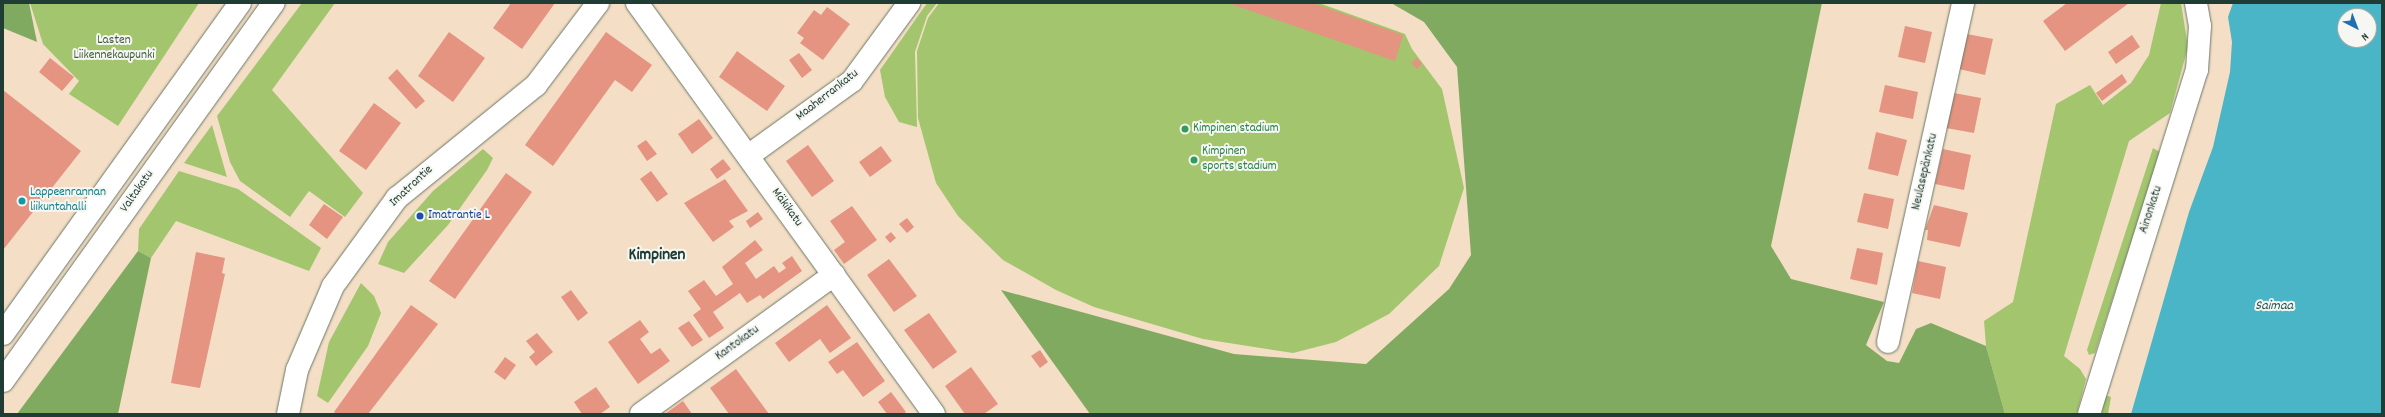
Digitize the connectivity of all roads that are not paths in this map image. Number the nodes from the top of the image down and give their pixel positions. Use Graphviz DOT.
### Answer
graph roads {
  1 [pos="240,3"];
  2 [pos="274,3"];
  3 [pos="598,3"];
  4 [pos="637,3"];
  5 [pos="909,3"];
  6 [pos="1963,3"];
  7 [pos="2196,3"];
  8 [pos="748,156"];
  9 [pos="834,275"];
  10 [pos="3,334"];
  11 [pos="1888,342"];
  12 [pos="3,381"];
  13 [pos="288,414"];
  14 [pos="641,414"];
  15 [pos="934,414"];
  16 [pos="2088,414"];
  1 -- 10 [label="street, Valtakatu"];
  2 -- 12 [label="street, Valtakatu"];
  3 -- 13 [label="street, Imatrantie"];
  4 -- 8 [label="street, Mäkikatu"];
  5 -- 8 [label="street, Maaherrankatu"];
  6 -- 11 [label="street, Neulasepänkatu"];
  7 -- 16 [label="street, Ainonkatu"];
  8 -- 9 [label="street, Mäkikatu"];
  9 -- 14 [label="street, Kantokatu"];
  9 -- 15 [label="street, Mäkikatu"];
}
